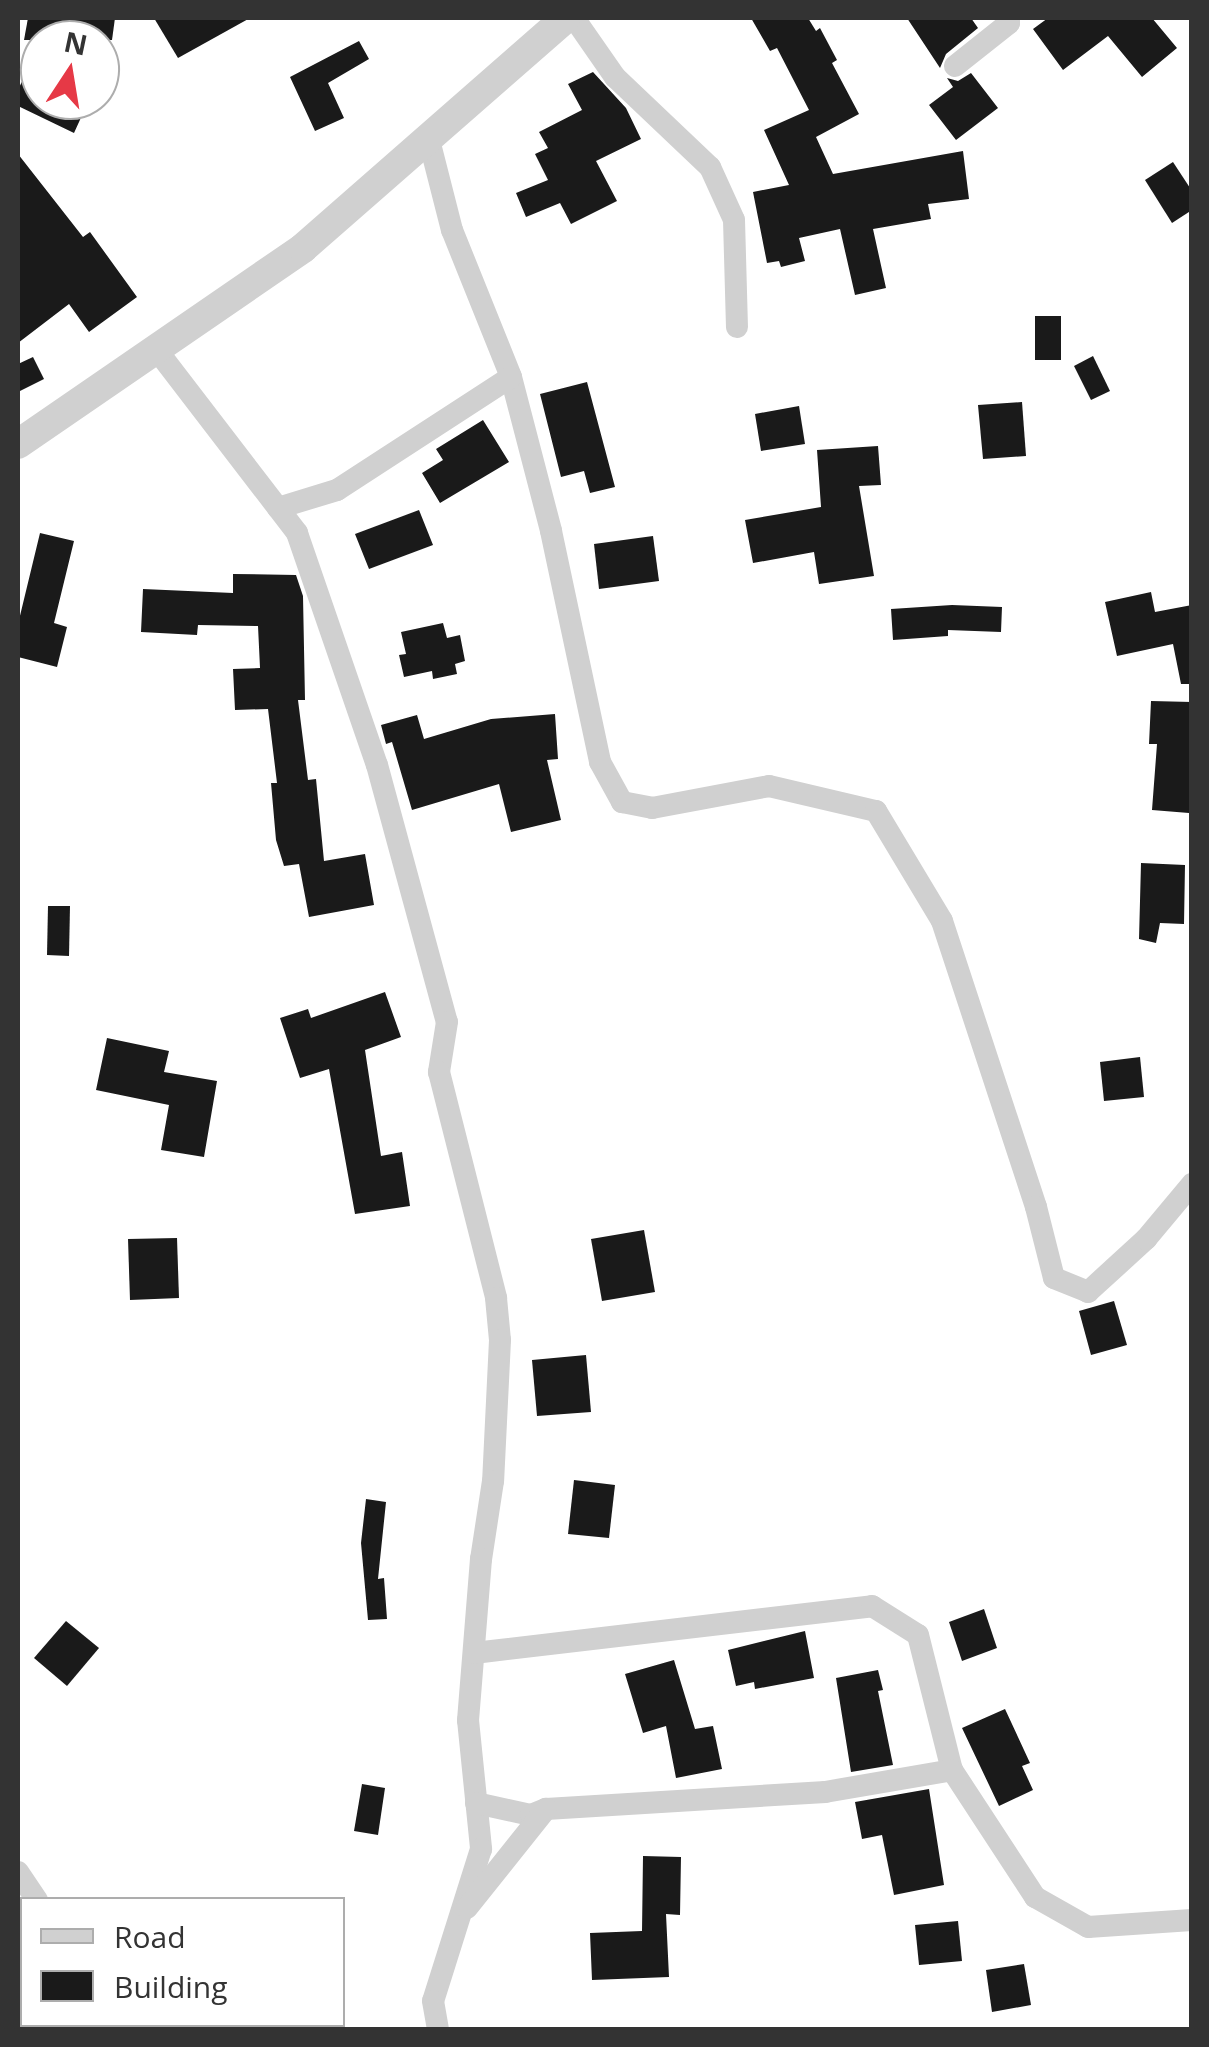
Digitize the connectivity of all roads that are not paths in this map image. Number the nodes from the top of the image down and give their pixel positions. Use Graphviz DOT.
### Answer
graph roads {
  1 [pos="1009,18"];
  2 [pos="563,19"];
  3 [pos="955,66"];
  4 [pos="428,136"];
  5 [pos="737,326"];
  6 [pos="156,349"];
  7 [pos="511,377"];
  8 [pos="18,444"];
  9 [pos="278,508"];
  10 [pos="1192,1184"];
  11 [pos="474,1654"];
  12 [pos="952,1770"];
  13 [pos="476,1803"];
  14 [pos="546,1810"];
  15 [pos="18,1872"];
  16 [pos="36,1897"];
  17 [pos="459,1919"];
  18 [pos="1192,1920"];
  19 [pos="438,2030"];
  1 -- 3 [label="street"];
  2 -- 4 [label="street"];
  2 -- 5 [label="street"];
  4 -- 6 [label="street"];
  4 -- 7 [label="street"];
  6 -- 8 [label="street"];
  6 -- 9 [label="street"];
  7 -- 9 [label="street"];
  7 -- 10 [label="street"];
  9 -- 11 [label="street"];
  11 -- 12 [label="street"];
  11 -- 13 [label="street"];
  12 -- 14 [label="street"];
  12 -- 18 [label="street"];
  13 -- 14 [label="street"];
  13 -- 17 [label="street"];
  14 -- 17 [label="street"];
  15 -- 16 [label="street"];
  17 -- 19 [label="street"];
}
